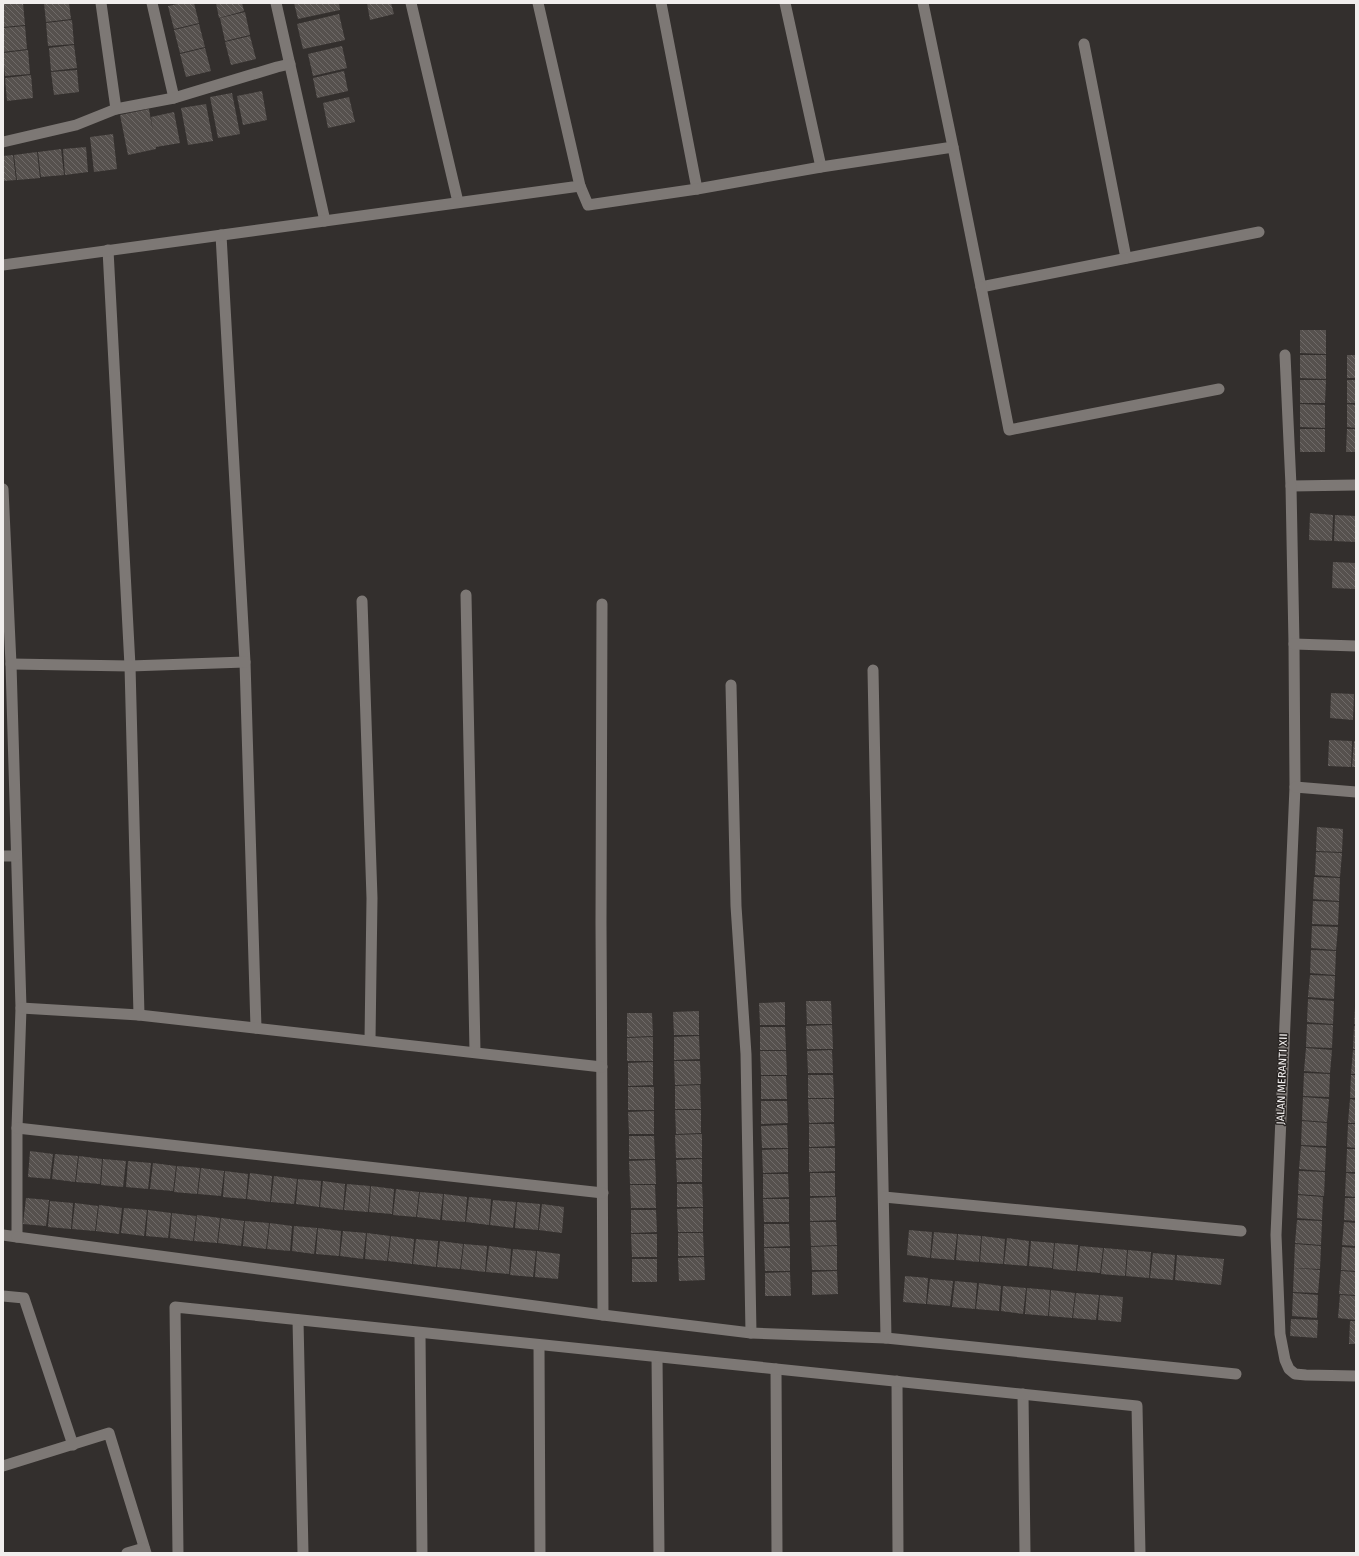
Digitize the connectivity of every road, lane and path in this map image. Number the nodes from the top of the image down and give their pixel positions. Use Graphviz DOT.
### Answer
graph roads {
  1 [pos="101,3"];
  2 [pos="152,3"];
  3 [pos="276,3"];
  4 [pos="411,3"];
  5 [pos="538,3"];
  6 [pos="661,3"];
  7 [pos="785,3"];
  8 [pos="923,3"];
  9 [pos="1084,44"];
  10 [pos="290,64"];
  11 [pos="174,98"];
  12 [pos="116,109"];
  13 [pos="3,142"];
  14 [pos="953,147"];
  15 [pos="821,167"];
  16 [pos="580,186"];
  17 [pos="697,189"];
  18 [pos="458,202"];
  19 [pos="325,221"];
  20 [pos="1259,232"];
  21 [pos="221,235"];
  22 [pos="108,250"];
  23 [pos="1126,258"];
  24 [pos="3,265"];
  25 [pos="981,287"];
  26 [pos="1285,355"];
  27 [pos="1219,389"];
  28 [pos="1356,485"];
  29 [pos="1291,486"];
  30 [pos="3,489"];
  31 [pos="466,595"];
  32 [pos="362,601"];
  33 [pos="602,604"];
  34 [pos="1294,644"];
  35 [pos="1356,646"];
  36 [pos="245,662"];
  37 [pos="11,664"];
  38 [pos="130,666"];
  39 [pos="873,670"];
  40 [pos="730,685"];
  41 [pos="1294,787"];
  42 [pos="1356,792"];
  43 [pos="3,856"];
  44 [pos="16,856"];
  45 [pos="21,1008"];
  46 [pos="139,1015"];
  47 [pos="256,1028"];
  48 [pos="370,1040"];
  49 [pos="475,1052"];
  50 [pos="602,1067"];
  51 [pos="17,1128"];
  52 [pos="603,1193"];
  53 [pos="884,1197"];
  54 [pos="1241,1231"];
  55 [pos="3,1235"];
  56 [pos="17,1237"];
  57 [pos="3,1296"];
  58 [pos="603,1315"];
  59 [pos="298,1320"];
  60 [pos="420,1333"];
  61 [pos="751,1333"];
  62 [pos="886,1338"];
  63 [pos="538,1345"];
  64 [pos="657,1357"];
  65 [pos="776,1369"];
  66 [pos="1236,1374"];
  67 [pos="1356,1376"];
  68 [pos="897,1381"];
  69 [pos="1023,1394"];
  70 [pos="73,1445"];
  71 [pos="3,1466"];
  72 [pos="145,1550"];
  73 [pos="127,1553"];
  74 [pos="178,1553"];
  75 [pos="303,1553"];
  76 [pos="422,1553"];
  77 [pos="540,1553"];
  78 [pos="659,1553"];
  79 [pos="777,1553"];
  80 [pos="898,1553"];
  81 [pos="1025,1553"];
  82 [pos="1140,1553"];
  1 -- 12 [label="street"];
  2 -- 11 [label="street"];
  3 -- 10 [label="street"];
  4 -- 18 [label="street"];
  5 -- 16 [label="street"];
  6 -- 17 [label="street"];
  7 -- 15 [label="street"];
  8 -- 14 [label="street"];
  9 -- 23 [label="street"];
  10 -- 11 [label="street"];
  10 -- 19 [label="street"];
  11 -- 12 [label="street"];
  12 -- 13 [label="street"];
  14 -- 15 [label="street"];
  14 -- 25 [label="street"];
  15 -- 17 [label="street"];
  16 -- 17 [label="street"];
  16 -- 18 [label="street"];
  18 -- 19 [label="street"];
  19 -- 21 [label="street"];
  20 -- 23 [label="street"];
  21 -- 22 [label="street"];
  21 -- 36 [label="street"];
  22 -- 24 [label="street"];
  22 -- 38 [label="street"];
  23 -- 25 [label="street"];
  25 -- 27 [label="street"];
  26 -- 29 [label="street, JALAN MERANTI XII"];
  28 -- 29 [label="street"];
  29 -- 34 [label="street, JALAN MERANTI XII"];
  30 -- 37 [label="street"];
  31 -- 49 [label="street"];
  32 -- 48 [label="street"];
  33 -- 50 [label="street"];
  34 -- 35 [label="street"];
  34 -- 41 [label="street, JALAN MERANTI XII"];
  36 -- 38 [label="street"];
  36 -- 47 [label="street"];
  37 -- 38 [label="street"];
  37 -- 44 [label="street"];
  38 -- 46 [label="street"];
  39 -- 53 [label="street"];
  40 -- 61 [label="street"];
  41 -- 42 [label="street"];
  41 -- 67 [label="street, JALAN MERANTI XII"];
  43 -- 44 [label="street"];
  44 -- 45 [label="street"];
  45 -- 46 [label="street"];
  45 -- 51 [label="street"];
  46 -- 47 [label="street"];
  47 -- 48 [label="street"];
  48 -- 49 [label="street"];
  49 -- 50 [label="street"];
  50 -- 52 [label="street"];
  51 -- 52 [label="street"];
  51 -- 56 [label="street"];
  52 -- 58 [label="street"];
  53 -- 54 [label="street"];
  53 -- 62 [label="street"];
  55 -- 56 [label="street"];
  56 -- 58 [label="street"];
  57 -- 70 [label="street"];
  58 -- 61 [label="street"];
  59 -- 60 [label="street"];
  59 -- 74 [label="street"];
  59 -- 75 [label="street"];
  60 -- 63 [label="street"];
  60 -- 76 [label="street"];
  61 -- 62 [label="street"];
  62 -- 66 [label="street"];
  63 -- 64 [label="street"];
  63 -- 77 [label="street"];
  64 -- 65 [label="street"];
  64 -- 78 [label="street"];
  65 -- 68 [label="street"];
  65 -- 79 [label="street"];
  68 -- 69 [label="street"];
  68 -- 80 [label="street"];
  69 -- 81 [label="street"];
  69 -- 82 [label="street"];
  70 -- 71 [label="street"];
  70 -- 72 [label="street"];
  72 -- 73 [label="street"];
}
